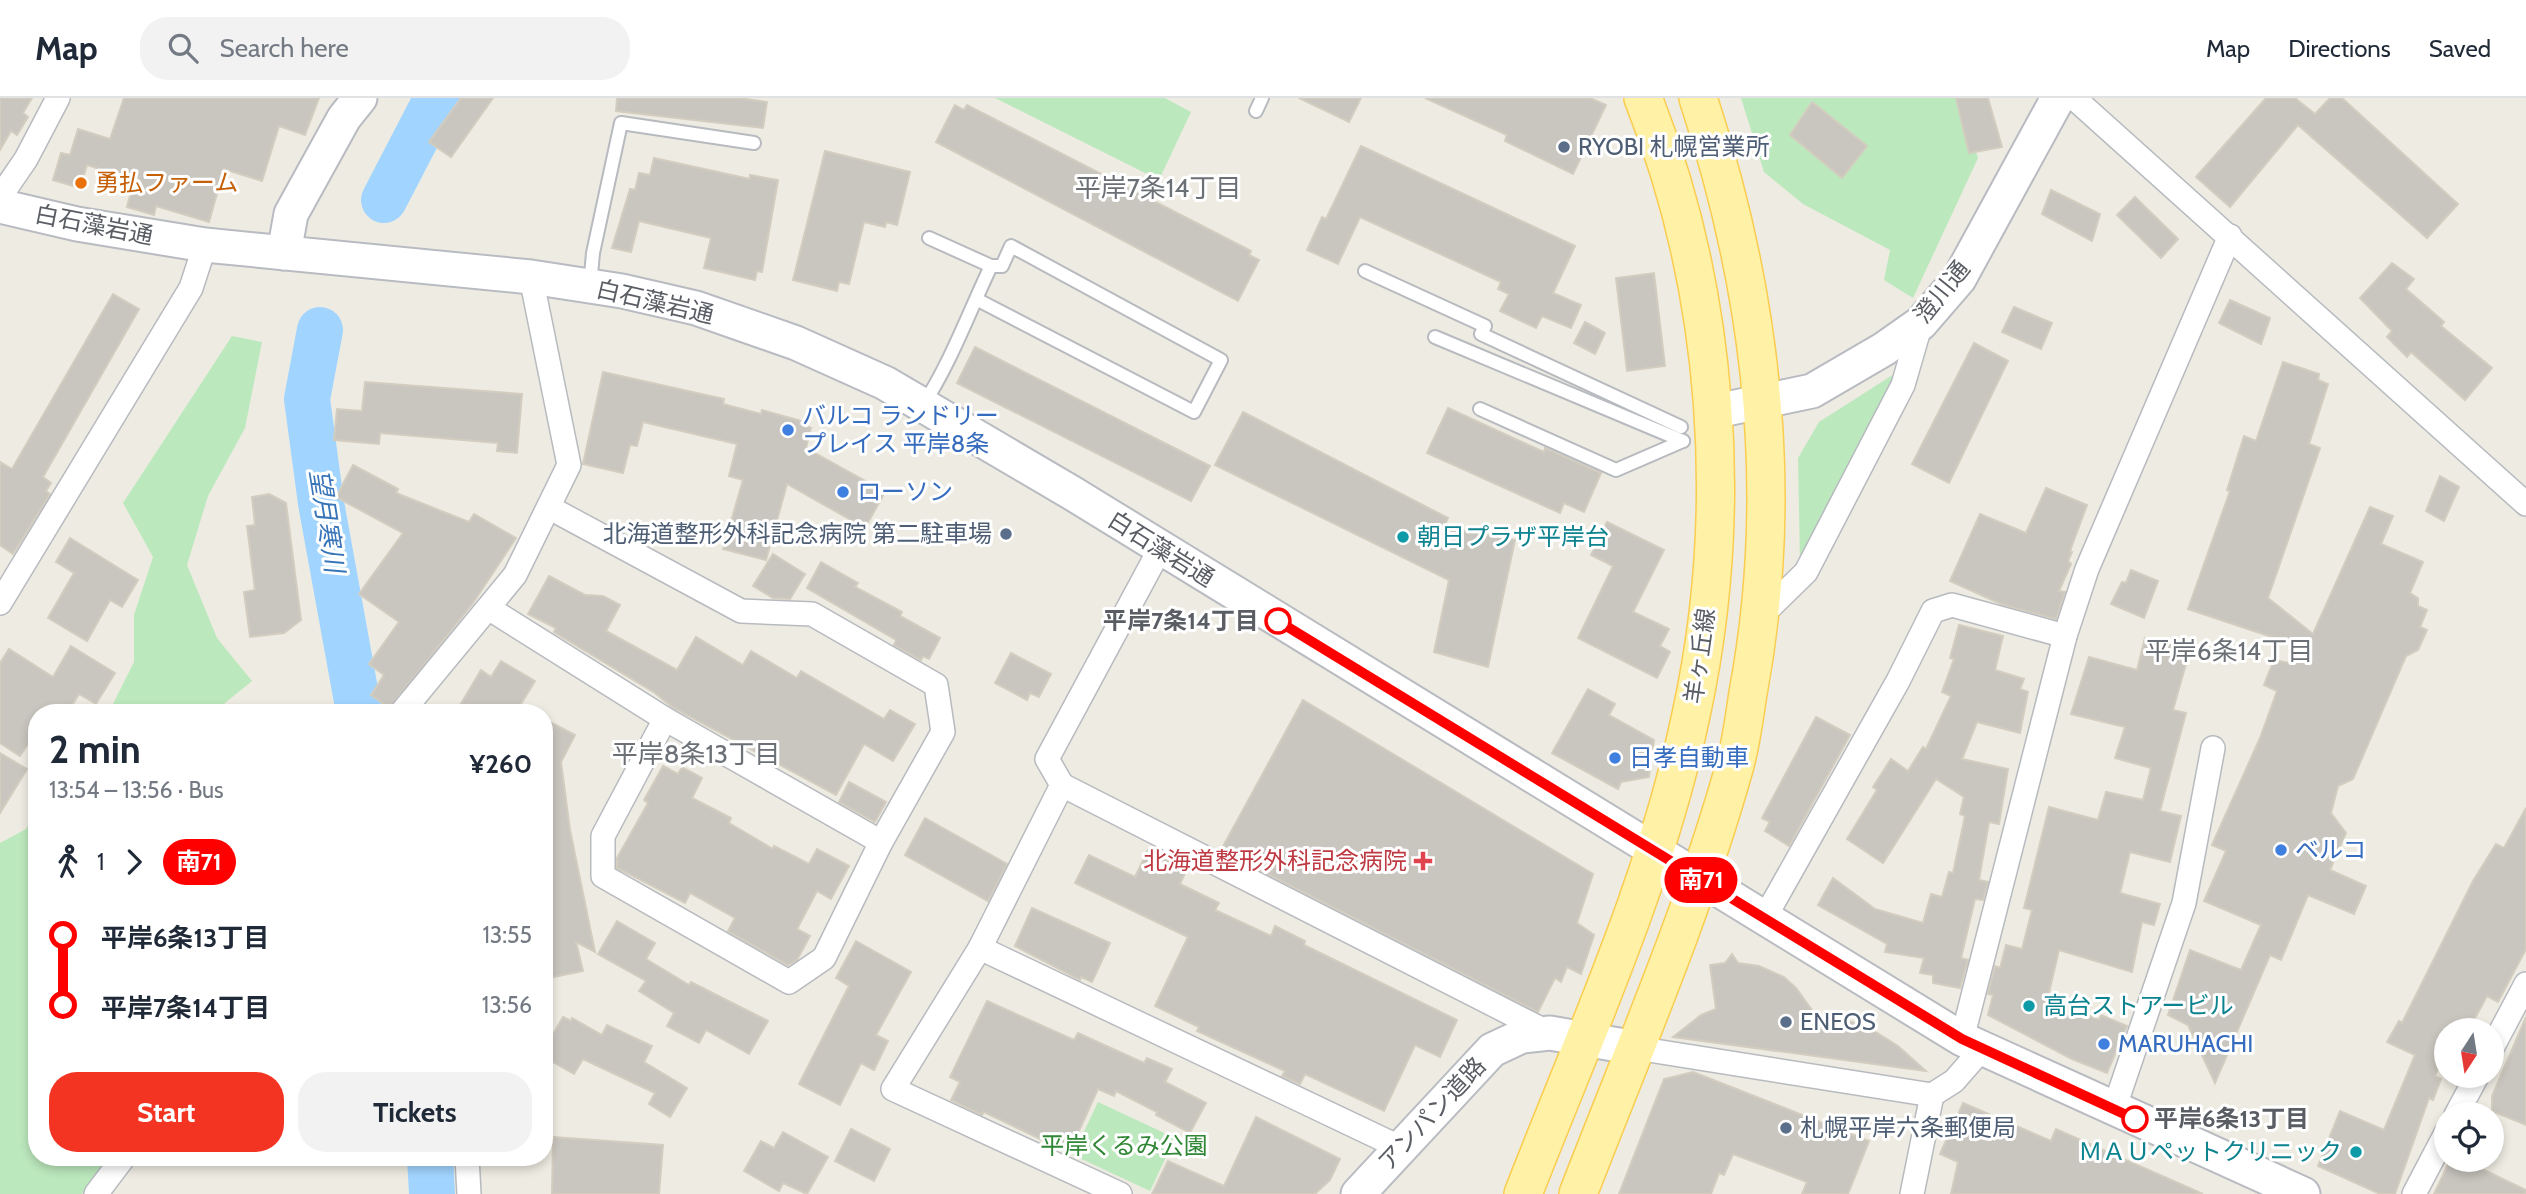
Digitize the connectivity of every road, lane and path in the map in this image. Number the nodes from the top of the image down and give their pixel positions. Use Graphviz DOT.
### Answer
graph roads {
  1 [pos="58,98"];
  2 [pos="360,98"];
  3 [pos="1262,98"];
  4 [pos="1643,98"];
  5 [pos="1698,98"];
  6 [pos="2058,98"];
  7 [pos="2074,98"];
  8 [pos="1256,111"];
  9 [pos="754,143"];
  10 [pos="0,197"];
  11 [pos="0,206"];
  12 [pos="2230,236"];
  13 [pos="929,237"];
  14 [pos="205,244"];
  15 [pos="284,253"];
  16 [pos="991,266"];
  17 [pos="1366,271"];
  18 [pos="531,277"];
  19 [pos="590,286"];
  20 [pos="976,299"];
  21 [pos="1921,323"];
  22 [pos="1435,337"];
  23 [pos="1763,401"];
  24 [pos="923,405"];
  25 [pos="1480,409"];
  26 [pos="1696,419"];
  27 [pos="2526,504"];
  28 [pos="550,508"];
  29 [pos="1160,549"];
  30 [pos="0,603"];
  31 [pos="490,608"];
  32 [pos="1762,614"];
  33 [pos="2065,636"];
  34 [pos="409,704"];
  35 [pos="666,719"];
  36 [pos="2213,748"];
  37 [pos="1062,785"];
  38 [pos="881,842"];
  39 [pos="1653,852"];
  40 [pos="1700,880"];
  41 [pos="1764,919"];
  42 [pos="980,948"];
  43 [pos="2526,984"];
  44 [pos="2504,1025"];
  45 [pos="1567,1037"];
  46 [pos="1972,1044"];
  47 [pos="1636,1048"];
  48 [pos="1932,1095"];
  49 [pos="2114,1109"];
  50 [pos="1399,1147"];
  51 [pos="2434,1156"];
  52 [pos="117,1166"];
  53 [pos="467,1166"];
  54 [pos="96,1194"];
  55 [pos="469,1194"];
  56 [pos="1119,1194"];
  57 [pos="1358,1194"];
  58 [pos="1523,1194"];
  59 [pos="1578,1194"];
  60 [pos="1912,1194"];
  61 [pos="2303,1194"];
  62 [pos="2414,1194"];
  1 -- 10 [label="street"];
  2 -- 15 [label="main road"];
  3 -- 8 [label="lane"];
  4 -- 26 [label="main road, 羊ヶ丘線"];
  5 -- 23 [label="main road"];
  6 -- 21 [label="main road, 澄川通"];
  7 -- 12 [label="street"];
  9 -- 19 [label="lane"];
  11 -- 14 [label="main road, 白石藻岩通"];
  12 -- 27 [label="street"];
  12 -- 33 [label="street"];
  13 -- 16 [label="lane"];
  14 -- 15 [label="main road, 白石藻岩通"];
  14 -- 30 [label="street"];
  15 -- 18 [label="main road, 白石藻岩通"];
  16 -- 20 [label="lane"];
  16 -- 20 [label="lane"];
  17 -- 26 [label="lane"];
  18 -- 19 [label="main road, 白石藻岩通"];
  18 -- 28 [label="street"];
  19 -- 24 [label="main road, 白石藻岩通"];
  20 -- 24 [label="lane"];
  21 -- 23 [label="main road, 澄川通"];
  21 -- 32 [label="street"];
  22 -- 25 [label="lane"];
  23 -- 26 [label="main road, 澄川通"];
  23 -- 32 [label="main road"];
  24 -- 29 [label="main road, 白石藻岩通"];
  26 -- 39 [label="main road, 羊ヶ丘線"];
  28 -- 31 [label="street"];
  28 -- 38 [label="street"];
  29 -- 37 [label="street"];
  29 -- 39 [label="main road, 白石藻岩通"];
  31 -- 34 [label="street"];
  31 -- 35 [label="street"];
  32 -- 40 [label="main road"];
  33 -- 41 [label="street"];
  33 -- 46 [label="street"];
  35 -- 38 [label="street"];
  35 -- 38 [label="street"];
  36 -- 49 [label="street"];
  37 -- 42 [label="street"];
  37 -- 45 [label="street"];
  39 -- 40 [label="main road, 白石藻岩通"];
  39 -- 45 [label="main road, 羊ヶ丘線"];
  40 -- 41 [label="main road, 白石藻岩通"];
  40 -- 47 [label="main road"];
  41 -- 46 [label="main road, 白石藻岩通"];
  42 -- 50 [label="street"];
  42 -- 56 [label="street"];
  43 -- 44 [label="street"];
  45 -- 47 [label="main road, アンパン道路"];
  45 -- 50 [label="main road, アンパン道路"];
  45 -- 58 [label="main road, 羊ヶ丘線"];
  46 -- 48 [label="street"];
  46 -- 49 [label="main road, 白石藻岩通"];
  47 -- 48 [label="street"];
  47 -- 59 [label="main road"];
  48 -- 60 [label="street"];
  49 -- 61 [label="main road, 白石藻岩通"];
  50 -- 57 [label="main road, アンパン道路"];
  51 -- 62 [label="street"];
  52 -- 54 [label="street"];
  53 -- 55 [label="street"];
}
